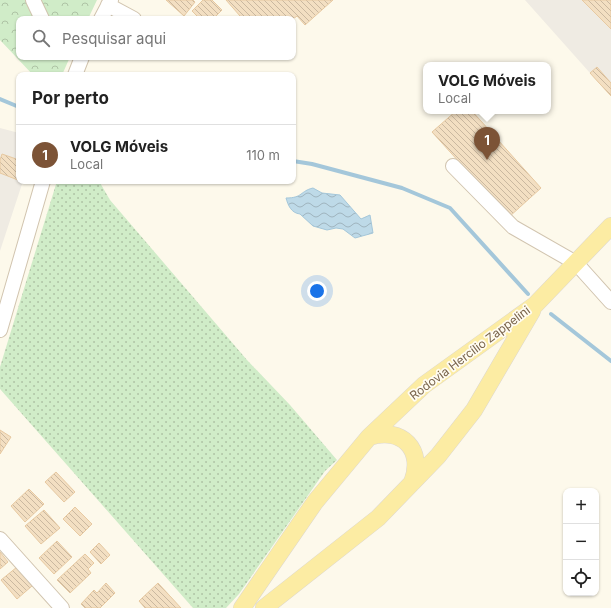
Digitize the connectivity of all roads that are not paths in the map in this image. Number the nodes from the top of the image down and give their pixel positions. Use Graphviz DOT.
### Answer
graph roads {
  1 [pos="33,0"];
  2 [pos="110,2"];
  3 [pos="41,16"];
  4 [pos="103,16"];
  5 [pos="130,16"];
  6 [pos="453,166"];
  7 [pos="42,184"];
  8 [pos="611,226"];
  9 [pos="576,263"];
  10 [pos="611,302"];
  11 [pos="535,305"];
  12 [pos="0,330"];
  13 [pos="369,437"];
  14 [pos="412,483"];
  15 [pos="0,539"];
  16 [pos="62,608"];
  17 [pos="242,608"];
  18 [pos="264,608"];
  1 -- 3 [label="street"];
  2 -- 4 [label="street"];
  2 -- 5 [label="street"];
  6 -- 9 [label="street"];
  7 -- 12 [label="street"];
  8 -- 9 [label="main road, Rodovia Hercílio Zappelini"];
  9 -- 10 [label="street"];
  9 -- 11 [label="main road, Rodovia Hercílio Zappelini"];
  11 -- 13 [label="main road, Rodovia Hercílio Zappelini"];
  11 -- 14 [label="main road, Rodovia Hercílio Zappelini"];
  13 -- 14 [label="main road"];
  13 -- 17 [label="main road, Rodovia Hercílio Zappelini"];
  14 -- 18 [label="main road, Rodovia Hercílio Zappelini"];
  15 -- 16 [label="street"];
}
